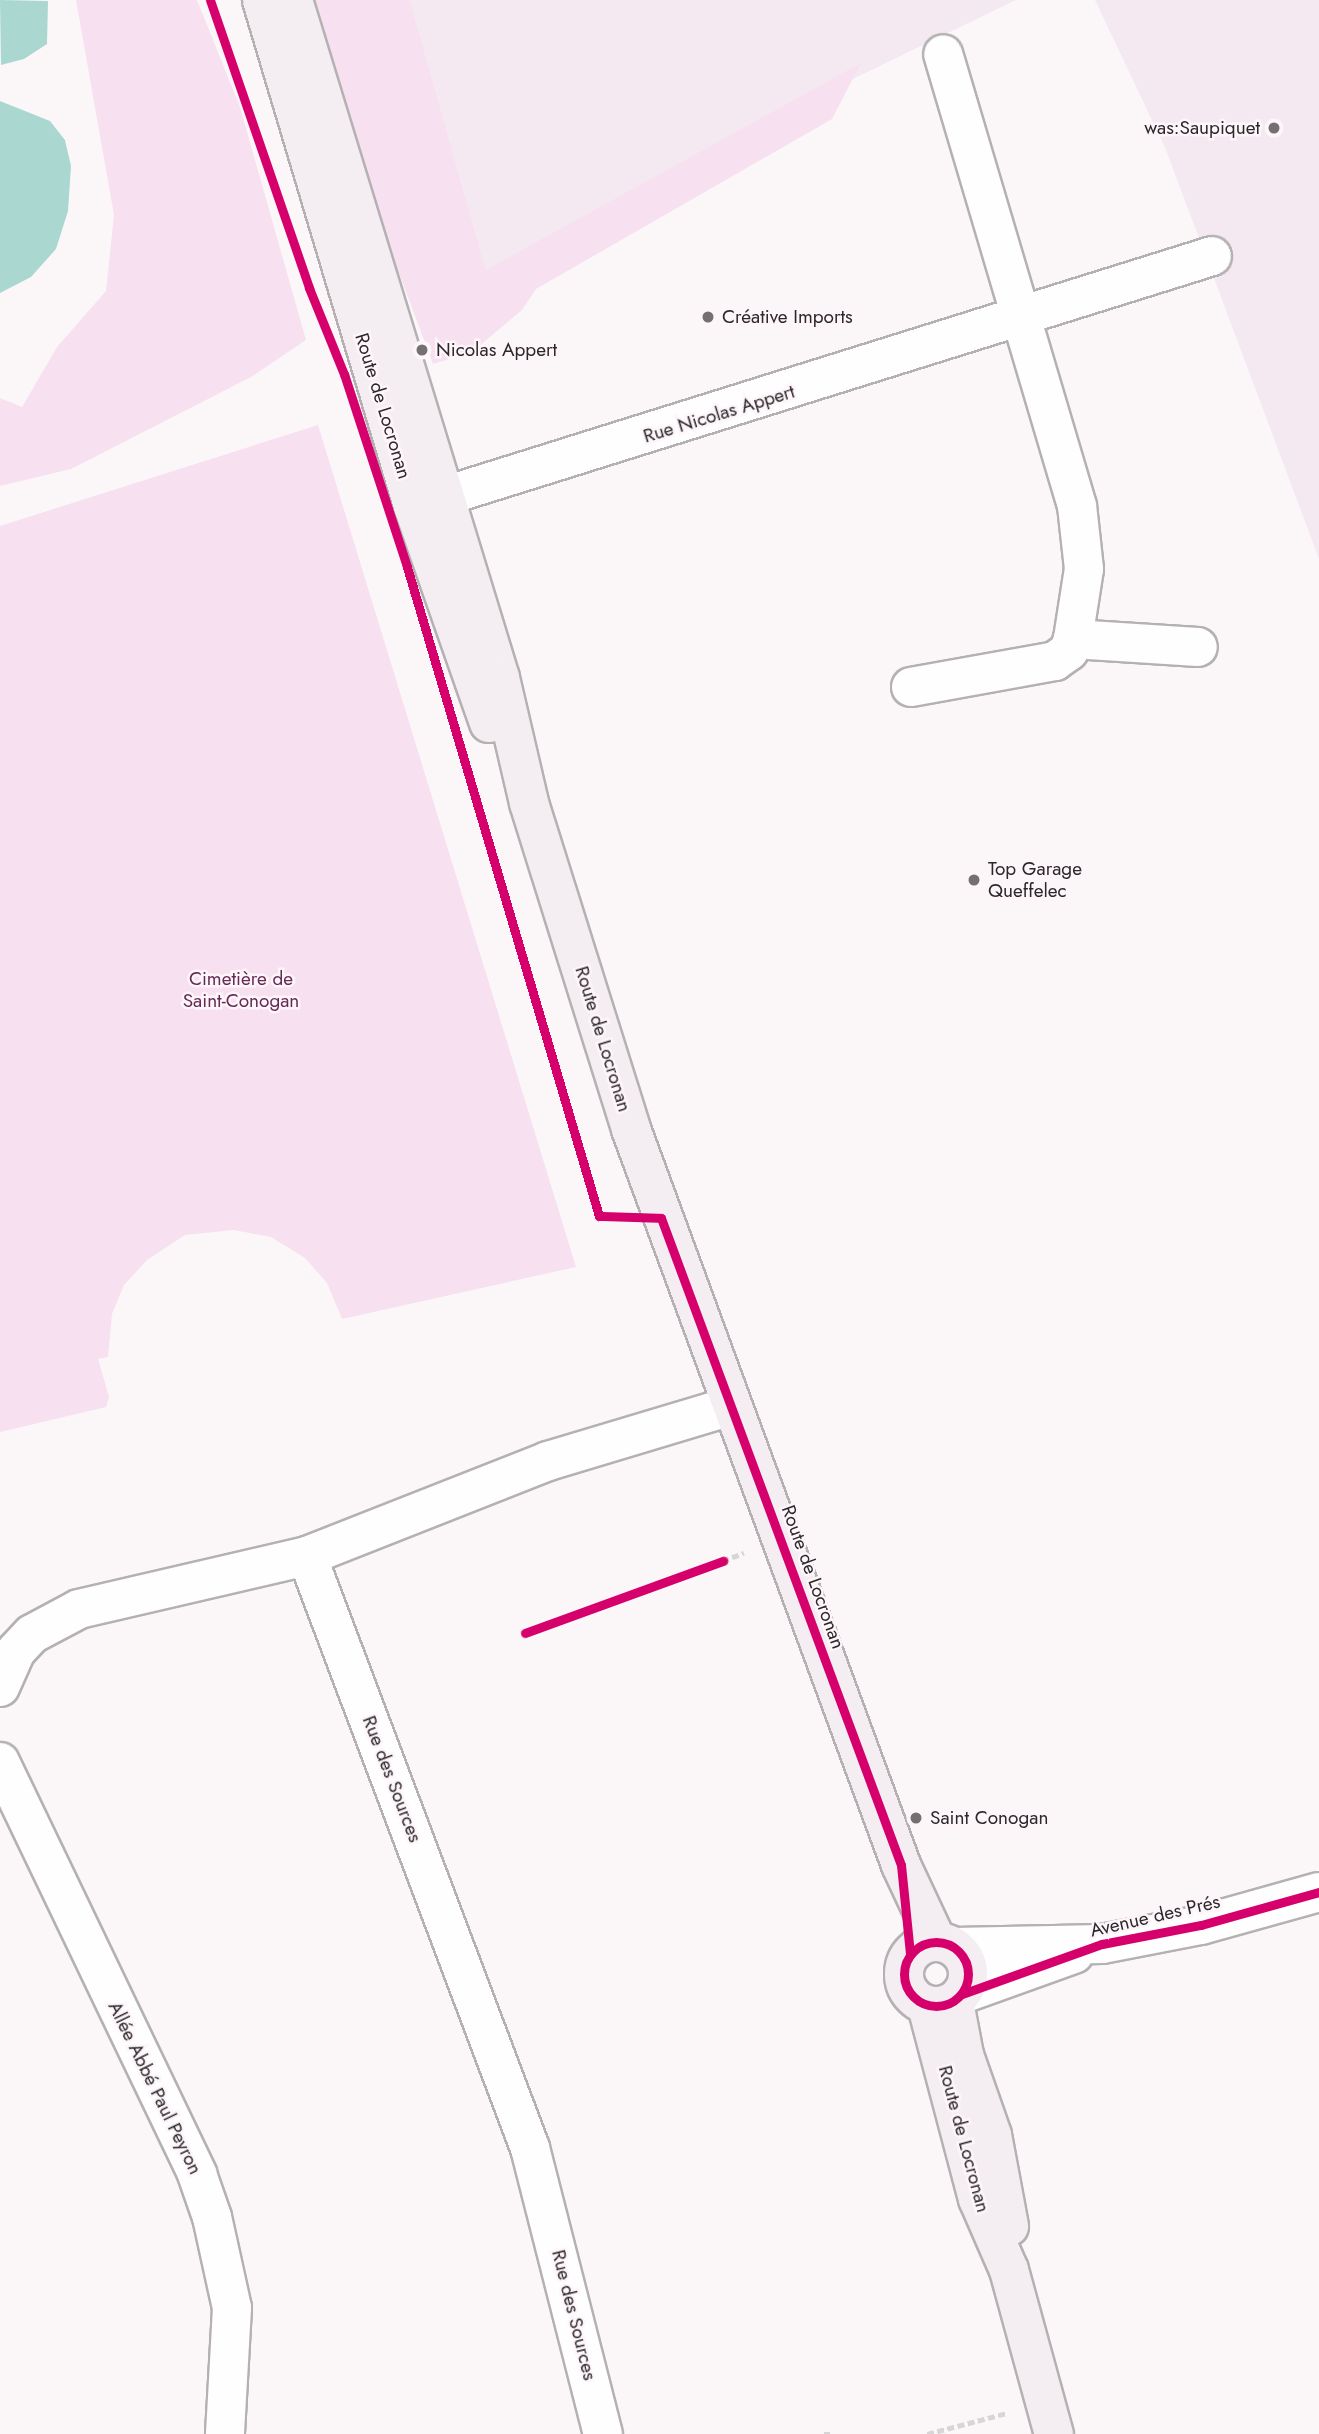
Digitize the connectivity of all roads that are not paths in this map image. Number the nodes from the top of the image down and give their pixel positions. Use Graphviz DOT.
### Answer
graph roads {
  1 [pos="262,0"];
  2 [pos="293,0"];
  3 [pos="943,54"];
  4 [pos="1212,257"];
  5 [pos="1024,318"];
  6 [pos="428,503"];
  7 [pos="1073,639"];
  8 [pos="1198,647"];
  9 [pos="911,687"];
  10 [pos="731,1406"];
  11 [pos="307,1556"];
  12 [pos="0,1687"];
  13 [pos="0,1762"];
  14 [pos="1319,1892"];
  15 [pos="1102,1944"];
  16 [pos="934,1948"];
  17 [pos="947,2001"];
  18 [pos="1050,2419"];
  19 [pos="225,2434"];
  20 [pos="603,2434"];
  1 -- 6 [label="main road, Route de Locronan"];
  2 -- 6 [label="main road, Route de Locronan"];
  3 -- 5 [label="street"];
  4 -- 5 [label="street, Rue Nicolas Appert"];
  5 -- 6 [label="street, Rue Nicolas Appert"];
  5 -- 7 [label="street"];
  6 -- 10 [label="main road, Route de Locronan"];
  7 -- 8 [label="street"];
  7 -- 9 [label="street"];
  10 -- 11 [label="street"];
  10 -- 16 [label="main road, Route de Locronan"];
  11 -- 12 [label="street"];
  11 -- 20 [label="street, Rue des Sources"];
  13 -- 19 [label="street, Allée Abbé Paul Peyron"];
  14 -- 15 [label="street, Avenue des Prés"];
  15 -- 16 [label="street, Avenue des Prés"];
  15 -- 17 [label="street, Avenue des Prés"];
  16 -- 17 [label="main road"];
  16 -- 17 [label="main road"];
  17 -- 18 [label="main road, Route de Locronan"];
}
